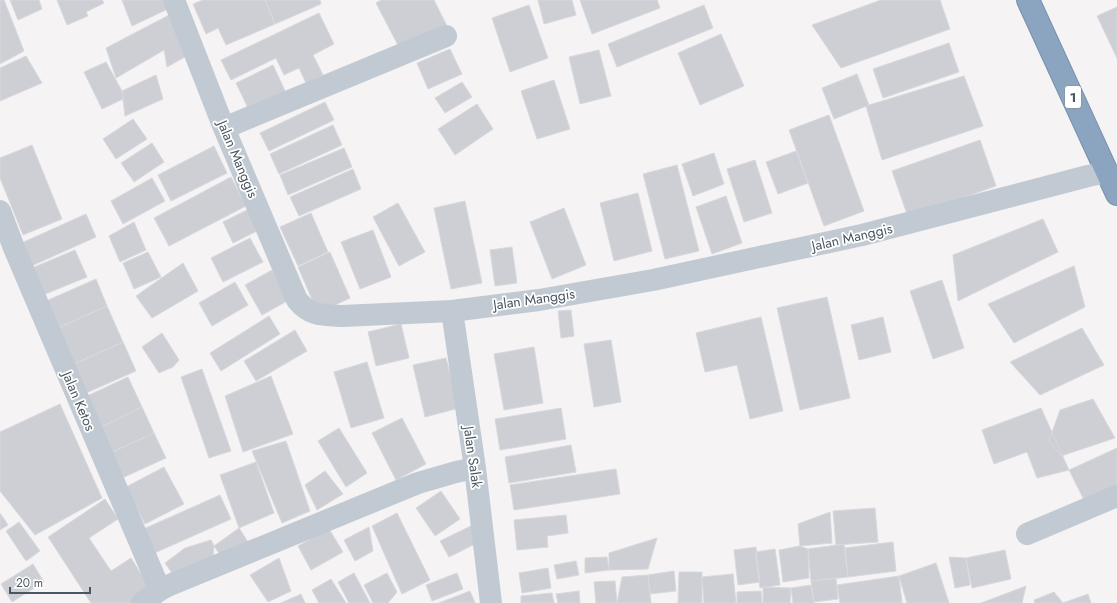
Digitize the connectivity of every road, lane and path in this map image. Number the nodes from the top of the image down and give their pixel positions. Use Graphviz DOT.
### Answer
graph roads {
  1 [pos="174,0"];
  2 [pos="1028,0"];
  3 [pos="446,36"];
  4 [pos="224,128"];
  5 [pos="1098,174"];
  6 [pos="1117,194"];
  7 [pos="0,211"];
  8 [pos="452,311"];
  9 [pos="475,468"];
  10 [pos="1117,496"];
  11 [pos="1027,534"];
  12 [pos="160,590"];
  13 [pos="142,603"];
  14 [pos="491,603"];
  1 -- 4 [label="street, Jalan Manggis"];
  2 -- 5 [label="highway, 1"];
  3 -- 4 [label="street"];
  4 -- 8 [label="street, Jalan Manggis"];
  5 -- 6 [label="highway, 1"];
  5 -- 8 [label="street, Jalan Manggis"];
  7 -- 12 [label="street, Jalan Ketos"];
  8 -- 9 [label="street, Jalan Salak"];
  9 -- 12 [label="street"];
  9 -- 14 [label="street, Jalan Salak"];
  10 -- 11 [label="street"];
  12 -- 13 [label="street"];
}
